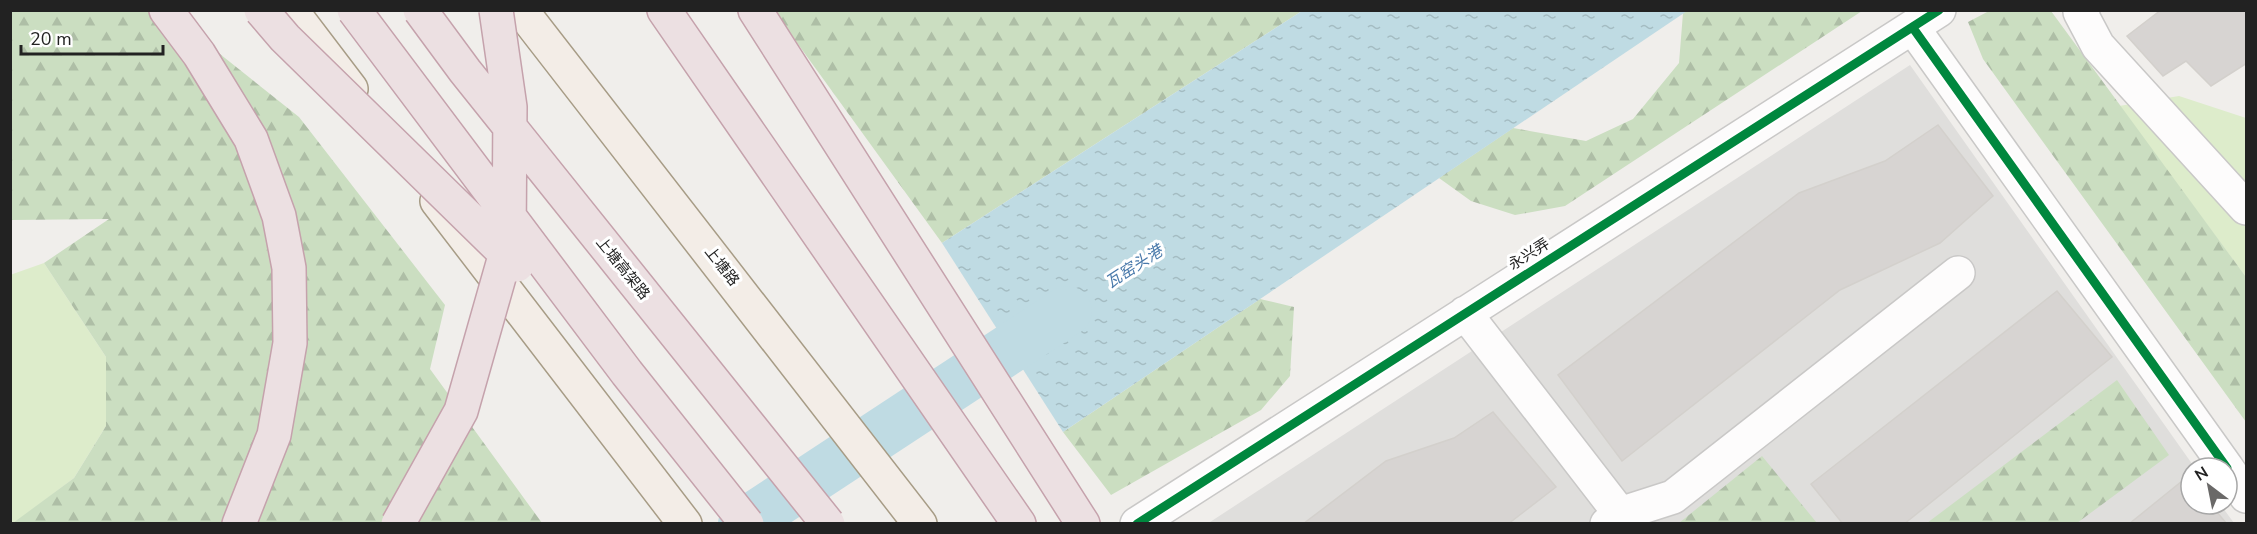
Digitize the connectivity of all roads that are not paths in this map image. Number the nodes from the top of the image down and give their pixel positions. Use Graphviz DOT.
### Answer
graph roads {
  1 [pos="166,10"];
  2 [pos="261,10"];
  3 [pos="291,10"];
  4 [pos="354,10"];
  5 [pos="420,10"];
  6 [pos="496,10"];
  7 [pos="521,10"];
  8 [pos="664,10"];
  9 [pos="755,10"];
  10 [pos="2083,10"];
  11 [pos="1926,19"];
  12 [pos="2247,208"];
  13 [pos="1958,273"];
  14 [pos="1465,313"];
  15 [pos="627,373"];
  16 [pos="2219,456"];
  17 [pos="1618,520"];
  18 [pos="240,524"];
  19 [pos="398,524"];
  20 [pos="685,524"];
  21 [pos="747,524"];
  22 [pos="828,524"];
  23 [pos="920,524"];
  24 [pos="1019,524"];
  25 [pos="1083,524"];
  26 [pos="1137,524"];
  1 -- 18 [label="highway"];
  2 -- 15 [label="highway, bridge"];
  3 -- 20 [label="main road"];
  4 -- 15 [label="highway, bridge"];
  5 -- 22 [label="highway, 上塘高架路, bridge"];
  6 -- 19 [label="highway, bridge"];
  7 -- 23 [label="main road, 上塘路"];
  8 -- 24 [label="highway"];
  9 -- 25 [label="highway"];
  10 -- 12 [label="street"];
  11 -- 14 [label="street, 永兴弄"];
  11 -- 16 [label="street"];
  13 -- 17 [label="street"];
  14 -- 17 [label="street"];
  14 -- 26 [label="street, 永兴弄"];
  15 -- 21 [label="highway, bridge"];
}
